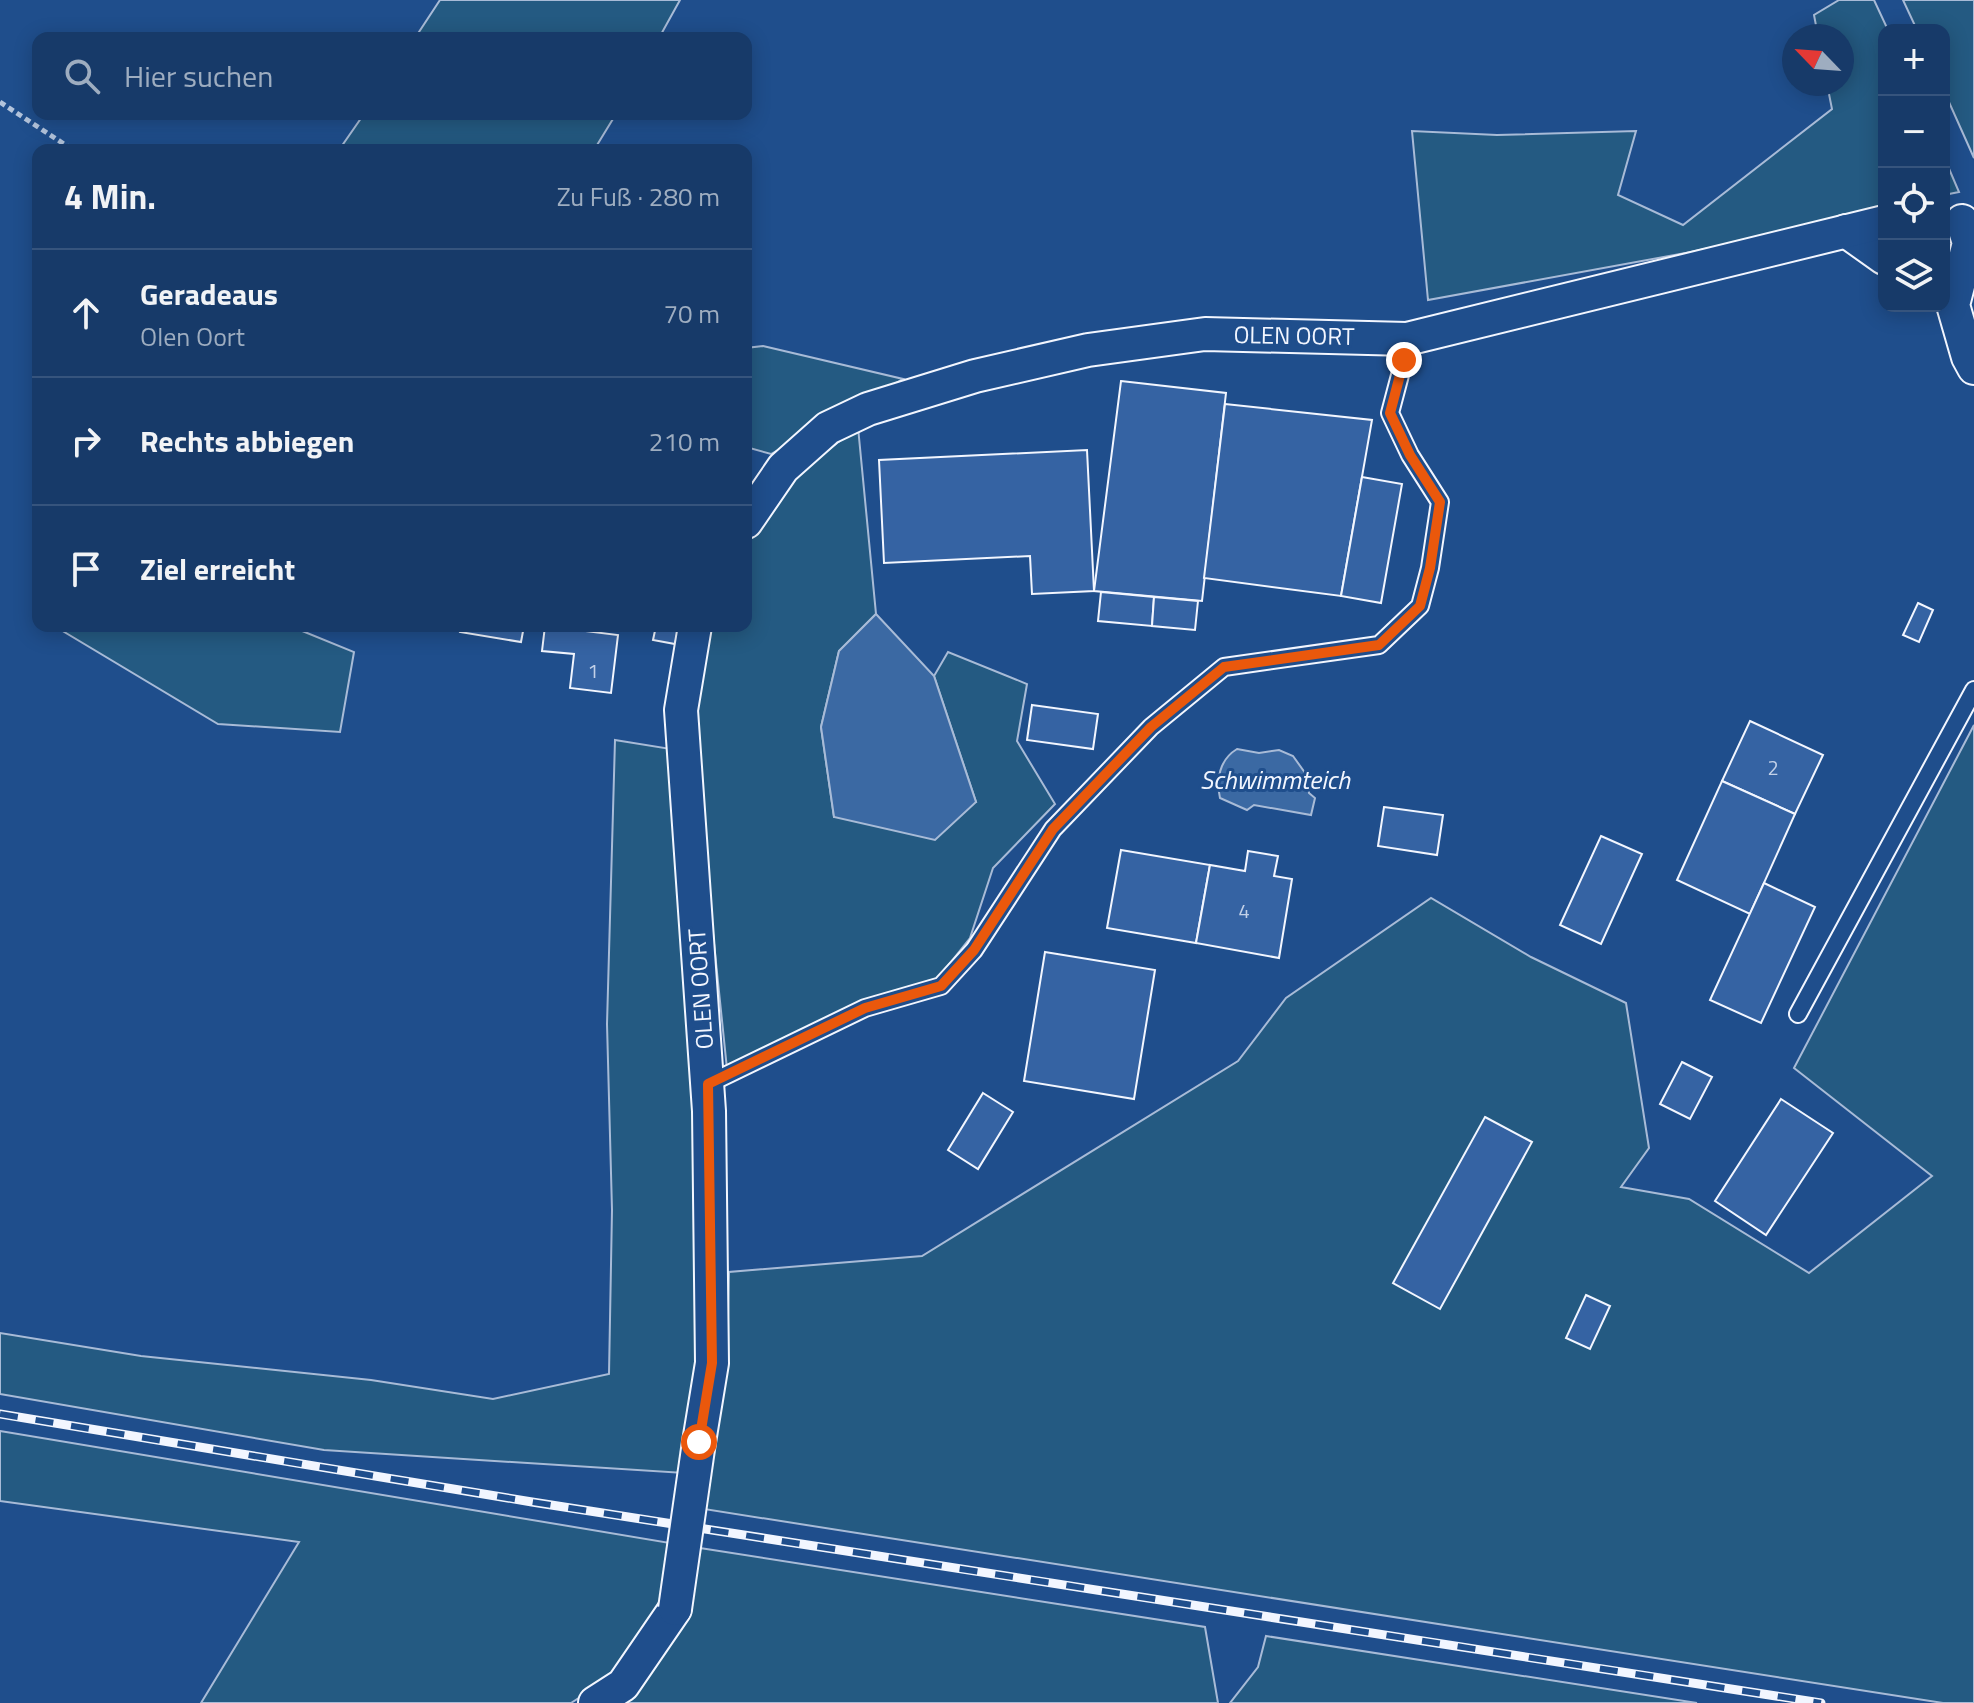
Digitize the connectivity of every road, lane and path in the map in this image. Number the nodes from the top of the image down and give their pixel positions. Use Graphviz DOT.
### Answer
graph roads {
  1 [pos="0,102"];
  2 [pos="64,144"];
  3 [pos="1960,216"];
  4 [pos="1878,223"];
  5 [pos="1846,231"];
  6 [pos="1878,254"];
  7 [pos="1950,298"];
  8 [pos="1950,304"];
  9 [pos="1407,339"];
  10 [pos="1974,368"];
  11 [pos="752,513"];
  12 [pos="694,632"];
  13 [pos="1974,690"];
  14 [pos="1798,1014"];
  15 [pos="708,1084"];
  16 [pos="595,1703"];
  1 -- 2 [label="path"];
  3 -- 7 [label="street"];
  4 -- 5 [label="street, OLEN OORT"];
  5 -- 6 [label="street"];
  5 -- 9 [label="street, OLEN OORT"];
  8 -- 10 [label="street"];
  9 -- 11 [label="street, OLEN OORT"];
  9 -- 15 [label="lane"];
  12 -- 15 [label="street, OLEN OORT"];
  13 -- 14 [label="lane"];
  15 -- 16 [label="street, OLEN OORT, bridge"];
}
